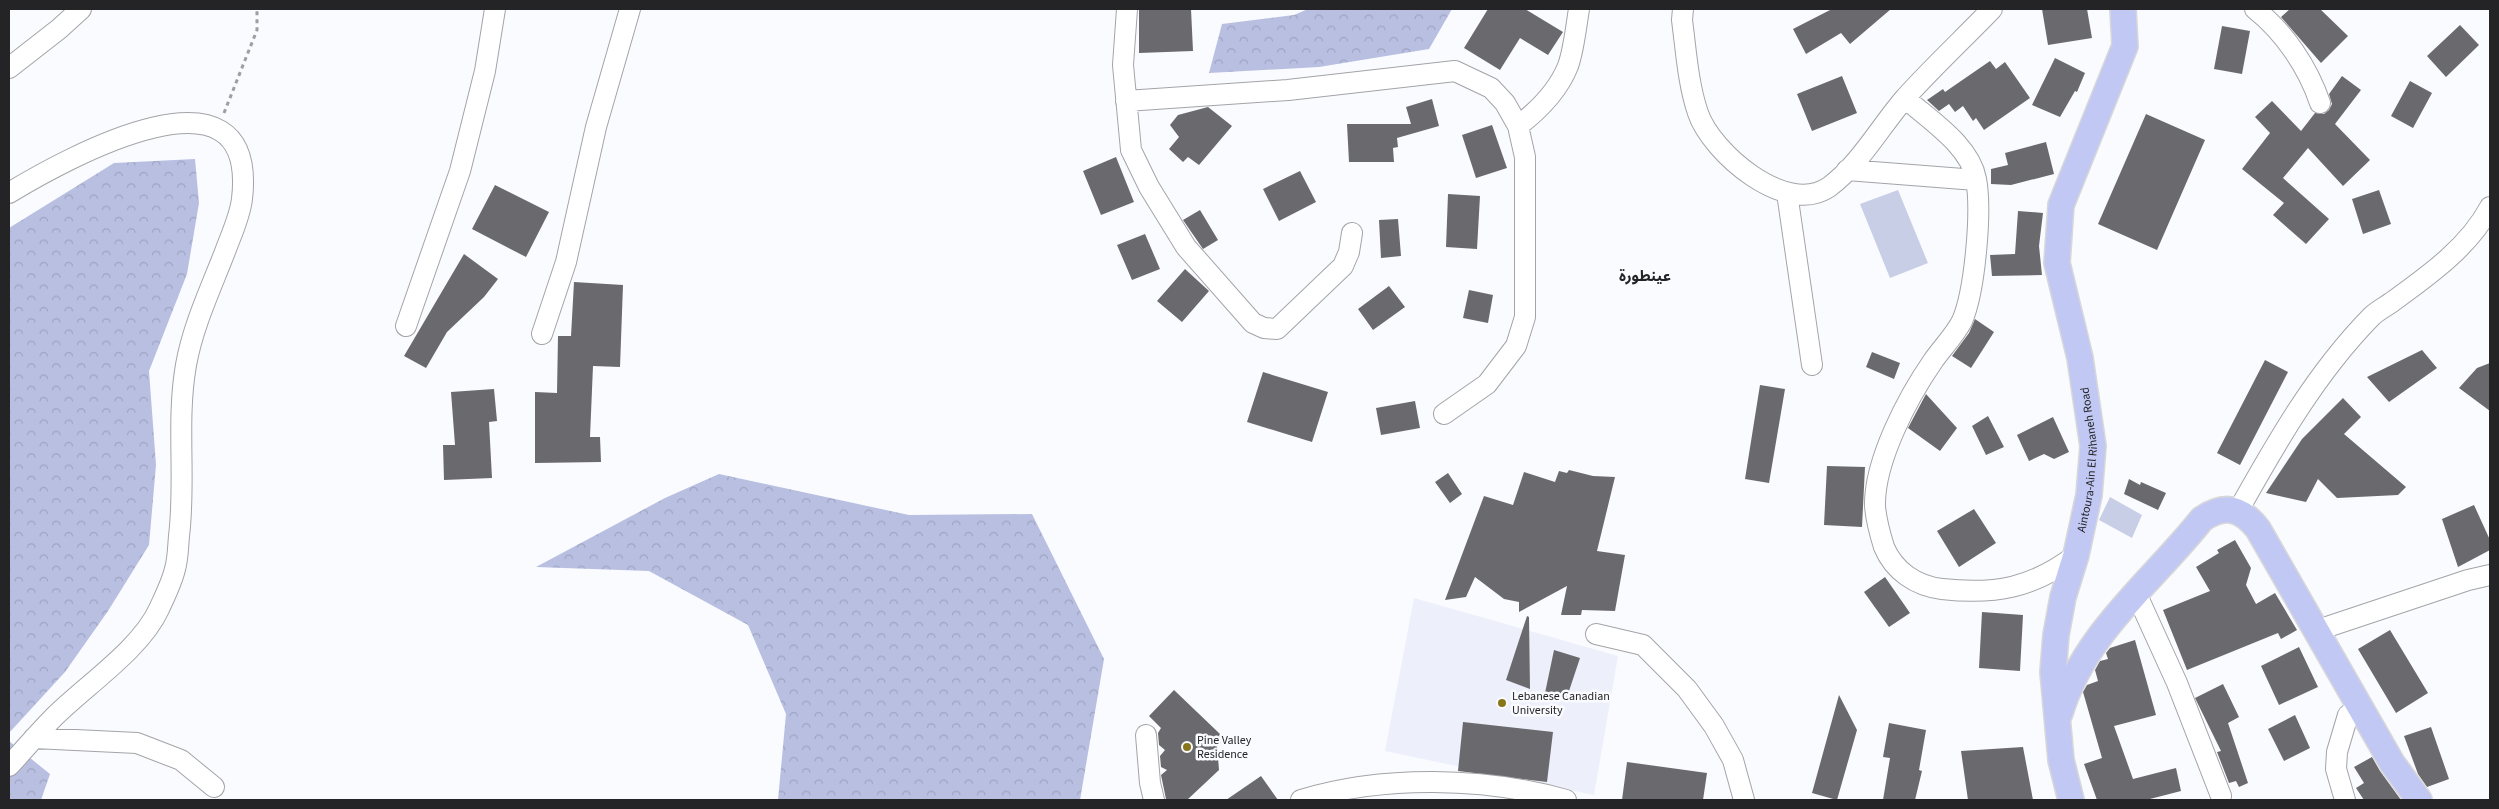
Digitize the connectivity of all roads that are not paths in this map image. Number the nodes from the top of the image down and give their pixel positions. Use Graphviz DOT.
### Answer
graph roads {
  1 [pos="81,9"];
  2 [pos="494,9"];
  3 [pos="630,9"];
  4 [pos="1127,9"];
  5 [pos="1580,9"];
  6 [pos="1683,9"];
  7 [pos="1992,9"];
  8 [pos="2123,9"];
  9 [pos="2255,9"];
  10 [pos="9,68"];
  11 [pos="1905,98"];
  12 [pos="1126,101"];
  13 [pos="2320,103"];
  14 [pos="1518,126"];
  15 [pos="1847,170"];
  16 [pos="1976,180"];
  17 [pos="1787,193"];
  18 [pos="9,194"];
  19 [pos="2490,208"];
  20 [pos="1352,233"];
  21 [pos="406,326"];
  22 [pos="542,334"];
  23 [pos="1812,365"];
  24 [pos="1444,414"];
  25 [pos="2238,511"];
  26 [pos="2076,555"];
  27 [pos="2490,575"];
  28 [pos="2136,593"];
  29 [pos="2318,630"];
  30 [pos="1596,634"];
  31 [pos="2361,707"];
  32 [pos="2057,722"];
  33 [pos="1146,735"];
  34 [pos="34,738"];
  35 [pos="9,766"];
  36 [pos="214,787"];
  37 [pos="2221,796"];
  38 [pos="1154,800"];
  39 [pos="1301,800"];
  40 [pos="1566,800"];
  41 [pos="1744,800"];
  42 [pos="2071,800"];
  43 [pos="2345,800"];
  44 [pos="2419,800"];
  1 -- 10 [label="street"];
  2 -- 21 [label="street"];
  3 -- 22 [label="street"];
  4 -- 12 [label="street"];
  5 -- 14 [label="street"];
  6 -- 17 [label="street"];
  7 -- 11 [label="street"];
  8 -- 26 [label="main road, Aintoura-Ain El Rihaneh Road"];
  9 -- 13 [label="street"];
  11 -- 15 [label="street"];
  11 -- 16 [label="street"];
  12 -- 14 [label="street"];
  12 -- 20 [label="street"];
  14 -- 24 [label="street"];
  15 -- 16 [label="street"];
  15 -- 17 [label="street"];
  16 -- 26 [label="street"];
  17 -- 23 [label="street"];
  18 -- 34 [label="street"];
  19 -- 25 [label="street"];
  25 -- 28 [label="main road"];
  25 -- 29 [label="main road"];
  26 -- 32 [label="main road, Aintoura-Ain El Rihaneh Road"];
  27 -- 29 [label="street"];
  28 -- 32 [label="main road"];
  28 -- 37 [label="street"];
  29 -- 31 [label="main road"];
  30 -- 41 [label="street"];
  31 -- 43 [label="street"];
  31 -- 44 [label="main road"];
  32 -- 42 [label="main road, Aintoura-Ain El Rihaneh Road"];
  33 -- 38 [label="street"];
  34 -- 35 [label="street"];
  34 -- 36 [label="street"];
  39 -- 40 [label="street"];
}
